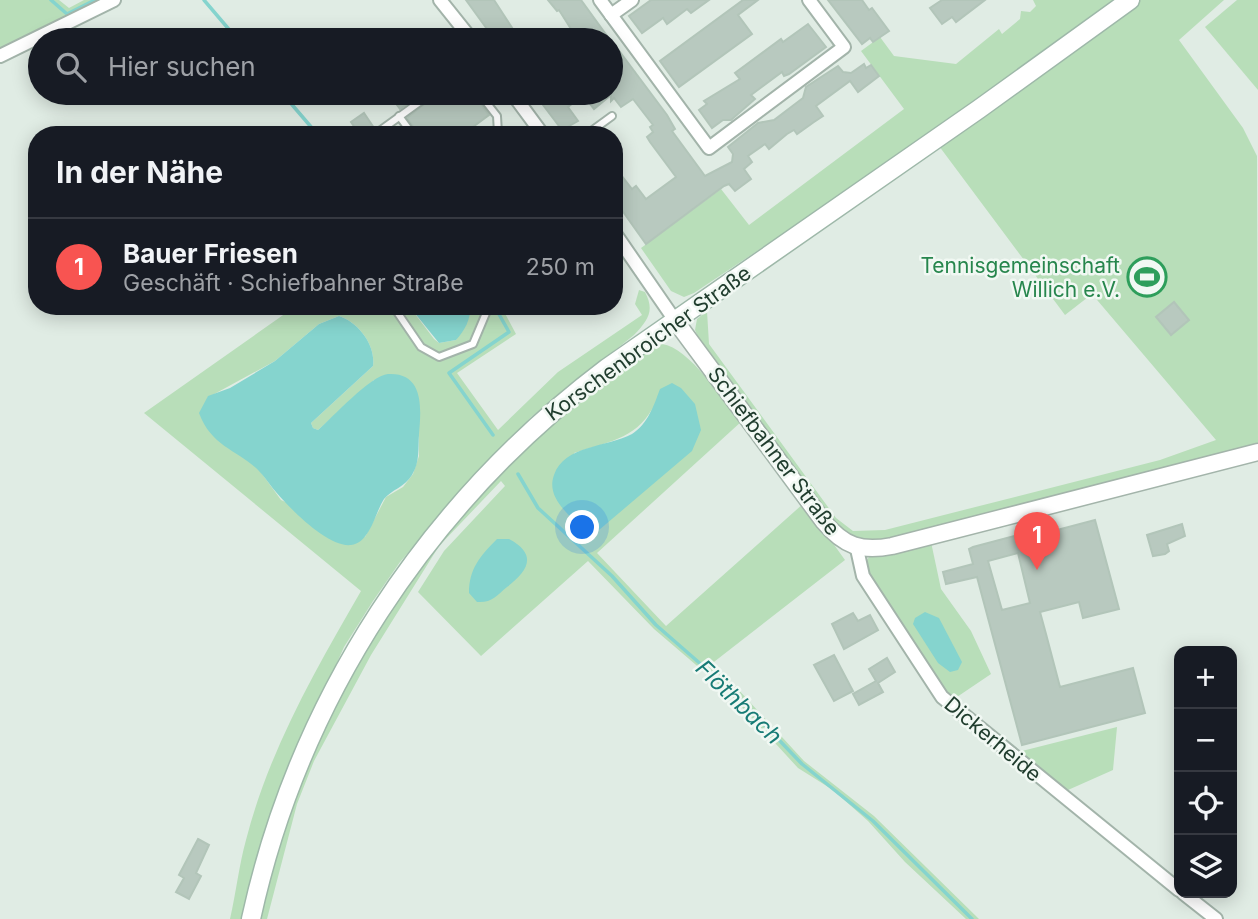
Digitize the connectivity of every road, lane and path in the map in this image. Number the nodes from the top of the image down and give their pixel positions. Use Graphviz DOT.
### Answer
graph roads {
  1 [pos="114,0"];
  2 [pos="440,0"];
  3 [pos="600,0"];
  4 [pos="632,0"];
  5 [pos="809,0"];
  6 [pos="1129,0"];
  7 [pos="611,15"];
  8 [pos="57,28"];
  9 [pos="461,28"];
  10 [pos="621,28"];
  11 [pos="623,31"];
  12 [pos="28,42"];
  13 [pos="0,56"];
  14 [pos="415,105"];
  15 [pos="488,105"];
  16 [pos="521,105"];
  17 [pos="399,116"];
  18 [pos="612,116"];
  19 [pos="386,126"];
  20 [pos="406,126"];
  21 [pos="498,126"];
  22 [pos="536,126"];
  23 [pos="598,126"];
  24 [pos="623,244"];
  25 [pos="399,315"];
  26 [pos="485,315"];
  27 [pos="674,319"];
  28 [pos="1258,452"];
  29 [pos="857,549"];
  30 [pos="1174,885"];
  31 [pos="1190,898"];
  32 [pos="251,919"];
  33 [pos="1216,919"];
  1 -- 8 [label="street"];
  2 -- 9 [label="street"];
  3 -- 7 [label="street"];
  4 -- 7 [label="street"];
  5 -- 11 [label="street"];
  6 -- 27 [label="main road, Korschenbroicher Straße"];
  7 -- 10 [label="street"];
  12 -- 13 [label="street"];
  14 -- 17 [label="lane"];
  15 -- 21 [label="lane"];
  16 -- 22 [label="street"];
  17 -- 19 [label="lane"];
  17 -- 20 [label="lane"];
  18 -- 23 [label="lane"];
  24 -- 27 [label="street"];
  25 -- 26 [label="lane"];
  27 -- 29 [label="street, Schiefbahner Straße"];
  27 -- 32 [label="main road, Korschenbroicher Straße"];
  28 -- 29 [label="street, Schiefbahner Straße"];
  29 -- 30 [label="street, Dickerheide"];
  31 -- 33 [label="street, Dickerheide"];
}
